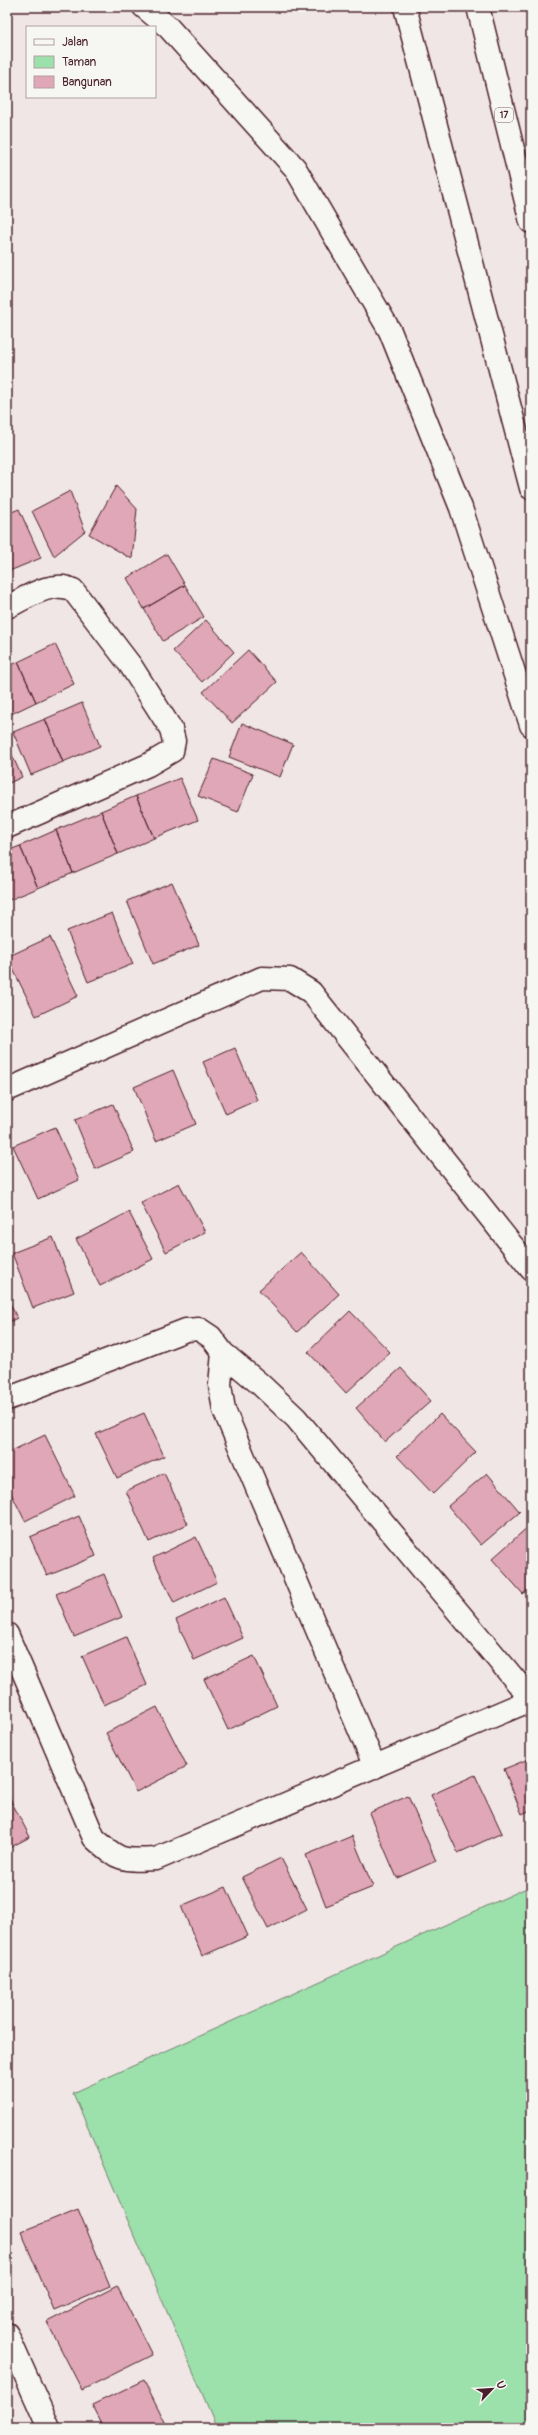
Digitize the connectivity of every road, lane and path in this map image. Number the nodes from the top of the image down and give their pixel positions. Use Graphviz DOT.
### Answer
graph roads {
  1 [pos="144,7"];
  2 [pos="405,7"];
  3 [pos="478,7"];
  4 [pos="531,222"];
  5 [pos="531,488"];
  6 [pos="7,607"];
  7 [pos="531,725"];
  8 [pos="7,827"];
  9 [pos="7,1090"];
  10 [pos="531,1269"];
  11 [pos="223,1353"];
  12 [pos="7,1400"];
  13 [pos="7,1634"];
  14 [pos="531,1699"];
  15 [pos="375,1766"];
  16 [pos="7,2334"];
  17 [pos="49,2428"];
  1 -- 7 [label="main road"];
  2 -- 5 [label="main road"];
  3 -- 4 [label="main road, 17"];
  6 -- 8 [label="main road"];
  9 -- 10 [label="main road"];
  11 -- 12 [label="main road"];
  11 -- 14 [label="main road"];
  11 -- 15 [label="main road"];
  13 -- 15 [label="main road"];
  14 -- 15 [label="main road"];
  16 -- 17 [label="main road"];
}
